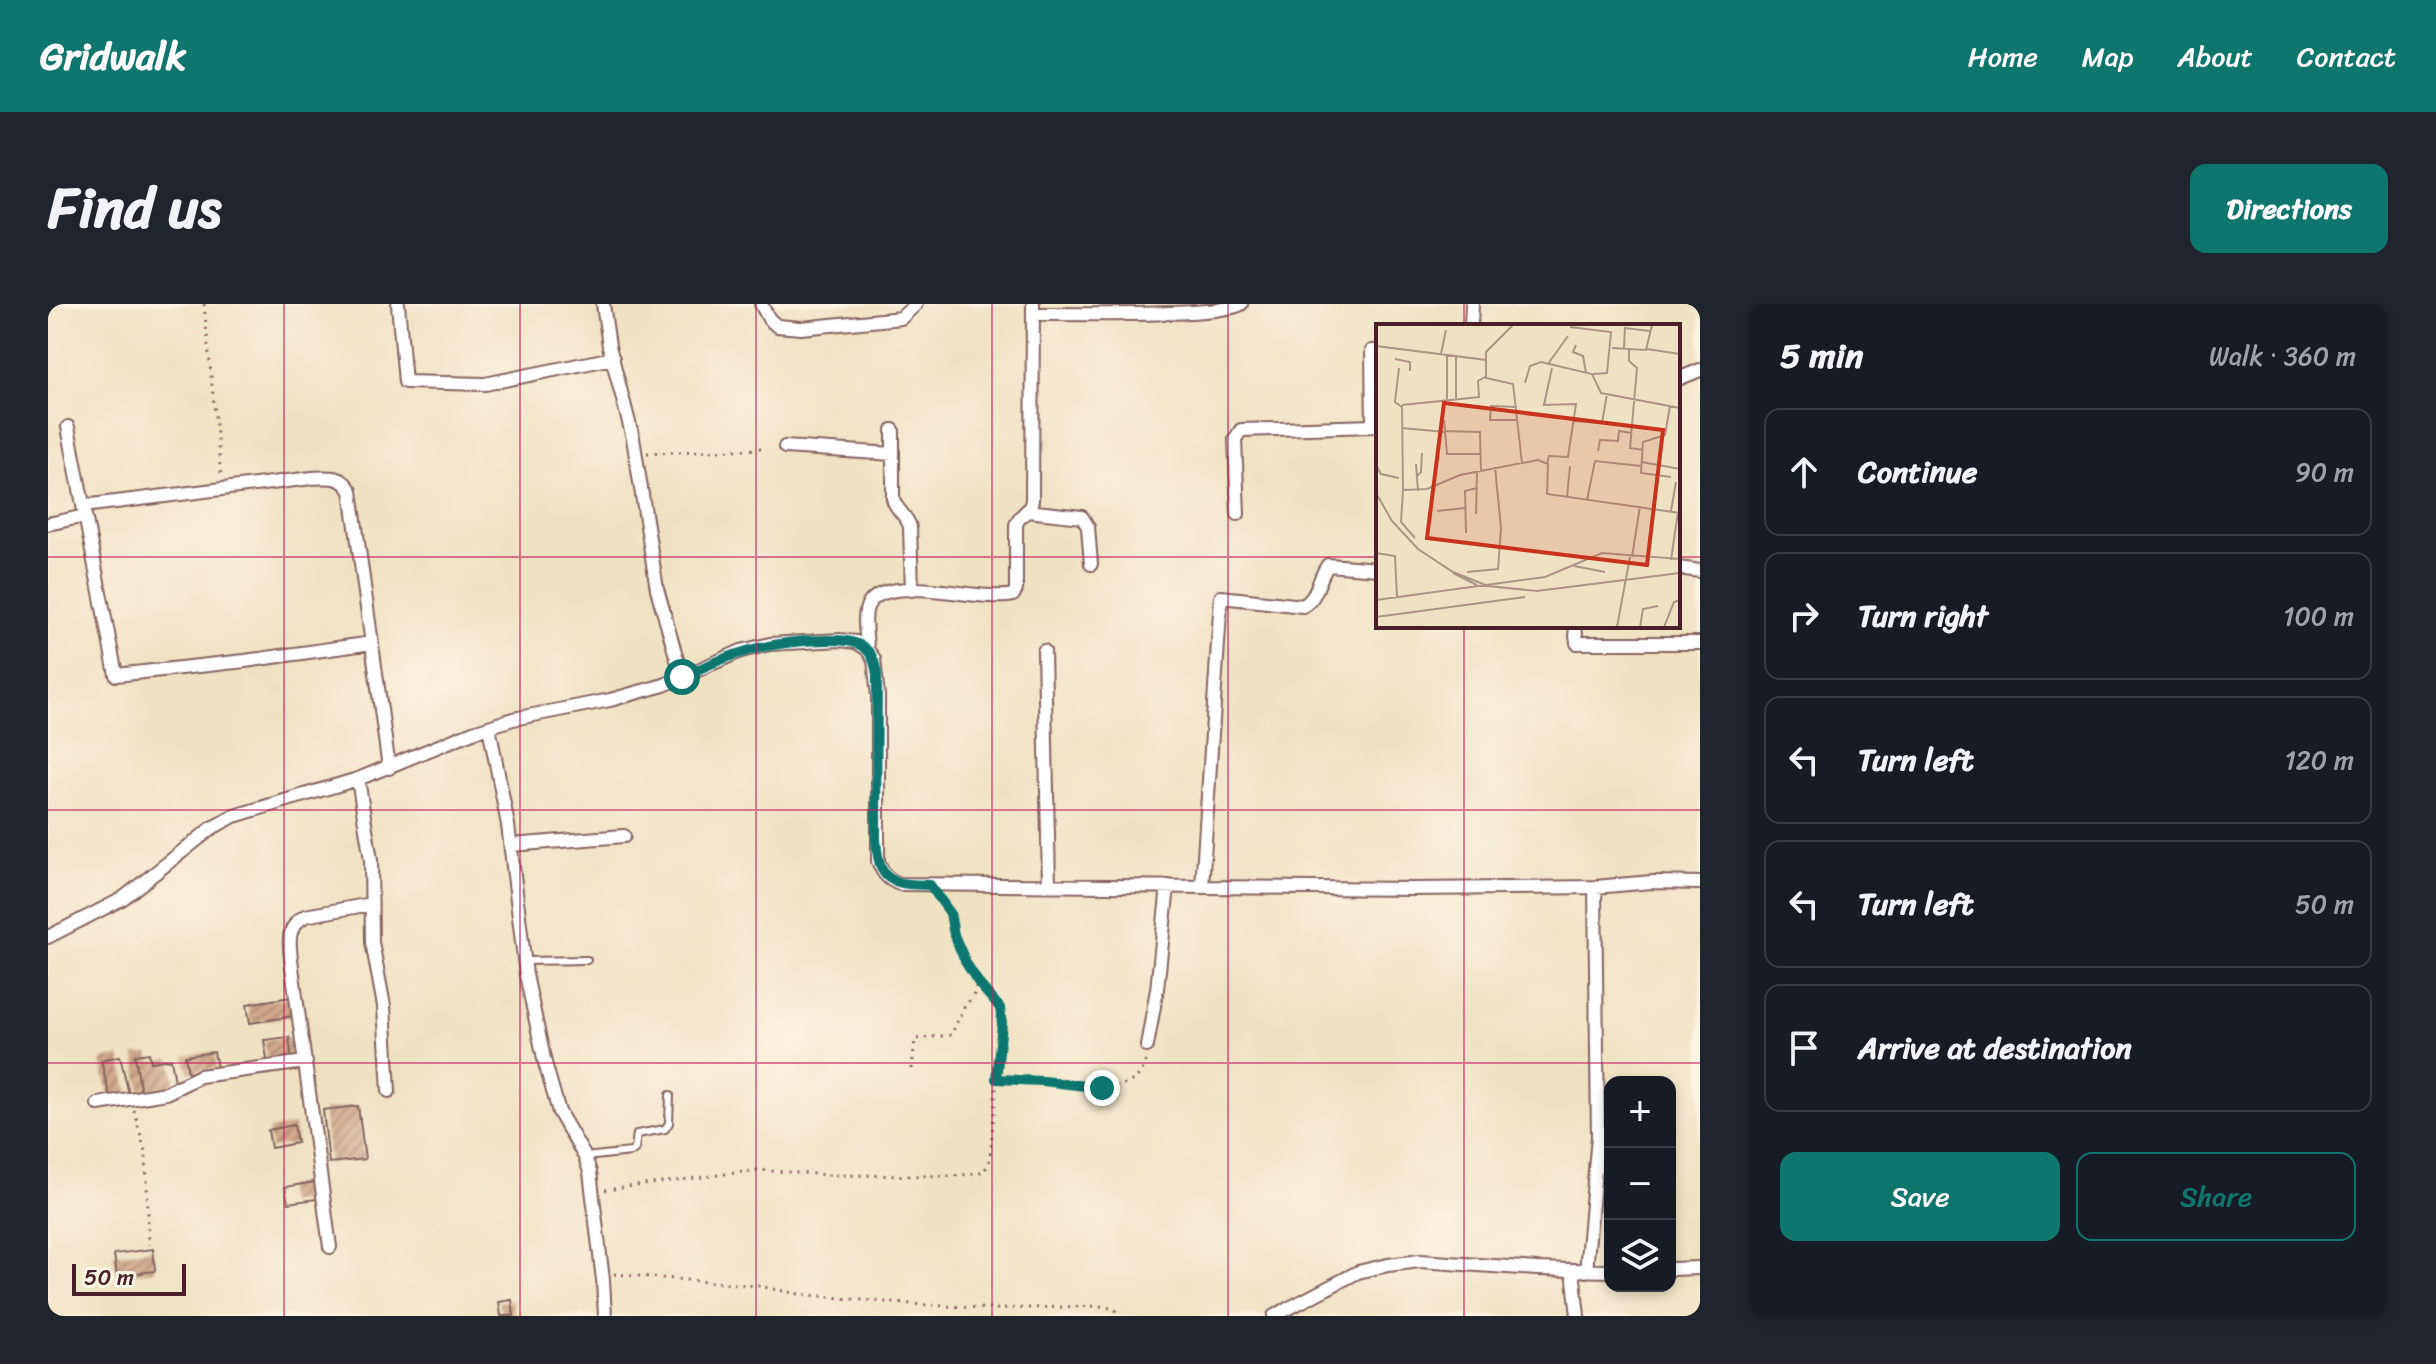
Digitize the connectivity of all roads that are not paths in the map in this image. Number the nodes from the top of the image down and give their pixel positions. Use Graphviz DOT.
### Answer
graph roads {
  1 [pos="398,304"];
  2 [pos="603,304"];
  3 [pos="761,304"];
  4 [pos="916,304"];
  5 [pos="1241,304"];
  6 [pos="1472,304"];
  7 [pos="1033,309"];
  8 [pos="1471,324"];
  9 [pos="1376,351"];
  10 [pos="613,358"];
  11 [pos="1700,370"];
  12 [pos="1680,378"];
  13 [pos="68,427"];
  14 [pos="893,430"];
  15 [pos="785,447"];
  16 [pos="893,454"];
  17 [pos="84,511"];
  18 [pos="1027,511"];
  19 [pos="1238,514"];
  20 [pos="48,524"];
  21 [pos="1091,564"];
  22 [pos="1680,568"];
  23 [pos="1376,569"];
  24 [pos="1700,571"];
  25 [pos="912,590"];
  26 [pos="1575,628"];
  27 [pos="372,643"];
  28 [pos="1700,643"];
  29 [pos="867,649"];
  30 [pos="1044,651"];
  31 [pos="682,677"];
  32 [pos="489,727"];
  33 [pos="389,768"];
  34 [pos="358,779"];
  35 [pos="624,836"];
  36 [pos="511,845"];
  37 [pos="1700,883"];
  38 [pos="1049,885"];
  39 [pos="1168,886"];
  40 [pos="1202,887"];
  41 [pos="1595,887"];
  42 [pos="371,904"];
  43 [pos="48,937"];
  44 [pos="587,960"];
  45 [pos="524,961"];
  46 [pos="1147,1046"];
  47 [pos="306,1062"];
  48 [pos="389,1091"];
  49 [pos="670,1095"];
  50 [pos="98,1104"];
  51 [pos="585,1157"];
  52 [pos="330,1247"];
  53 [pos="1700,1268"];
  54 [pos="1676,1269"];
  55 [pos="1579,1270"];
  56 [pos="1604,1271"];
  57 [pos="605,1316"];
  58 [pos="1274,1316"];
  59 [pos="1578,1316"];
  1 -- 10 [label="street"];
  2 -- 10 [label="street"];
  3 -- 4 [label="street"];
  5 -- 7 [label="street"];
  6 -- 8 [label="street"];
  7 -- 18 [label="street"];
  9 -- 19 [label="street"];
  10 -- 31 [label="street"];
  11 -- 12 [label="street"];
  13 -- 17 [label="street"];
  14 -- 16 [label="street"];
  15 -- 16 [label="street"];
  16 -- 25 [label="street"];
  17 -- 20 [label="street"];
  17 -- 27 [label="street"];
  17 -- 27 [label="street"];
  18 -- 21 [label="street"];
  18 -- 25 [label="street"];
  22 -- 24 [label="street"];
  23 -- 40 [label="street"];
  25 -- 29 [label="street"];
  26 -- 28 [label="street"];
  27 -- 33 [label="street"];
  29 -- 31 [label="street"];
  29 -- 38 [label="street"];
  30 -- 38 [label="street"];
  31 -- 32 [label="street"];
  32 -- 33 [label="street"];
  32 -- 36 [label="street"];
  33 -- 34 [label="street"];
  34 -- 42 [label="street"];
  34 -- 43 [label="street"];
  35 -- 36 [label="street"];
  36 -- 45 [label="street"];
  37 -- 41 [label="street"];
  38 -- 39 [label="street"];
  39 -- 40 [label="street"];
  39 -- 46 [label="street"];
  40 -- 41 [label="street"];
  41 -- 55 [label="street"];
  42 -- 47 [label="street"];
  42 -- 48 [label="street"];
  44 -- 45 [label="lane"];
  45 -- 51 [label="street"];
  47 -- 50 [label="street"];
  47 -- 52 [label="street"];
  49 -- 51 [label="lane"];
  51 -- 57 [label="street"];
  53 -- 54 [label="street"];
  55 -- 56 [label="street"];
  55 -- 58 [label="street"];
  55 -- 59 [label="street"];
}
